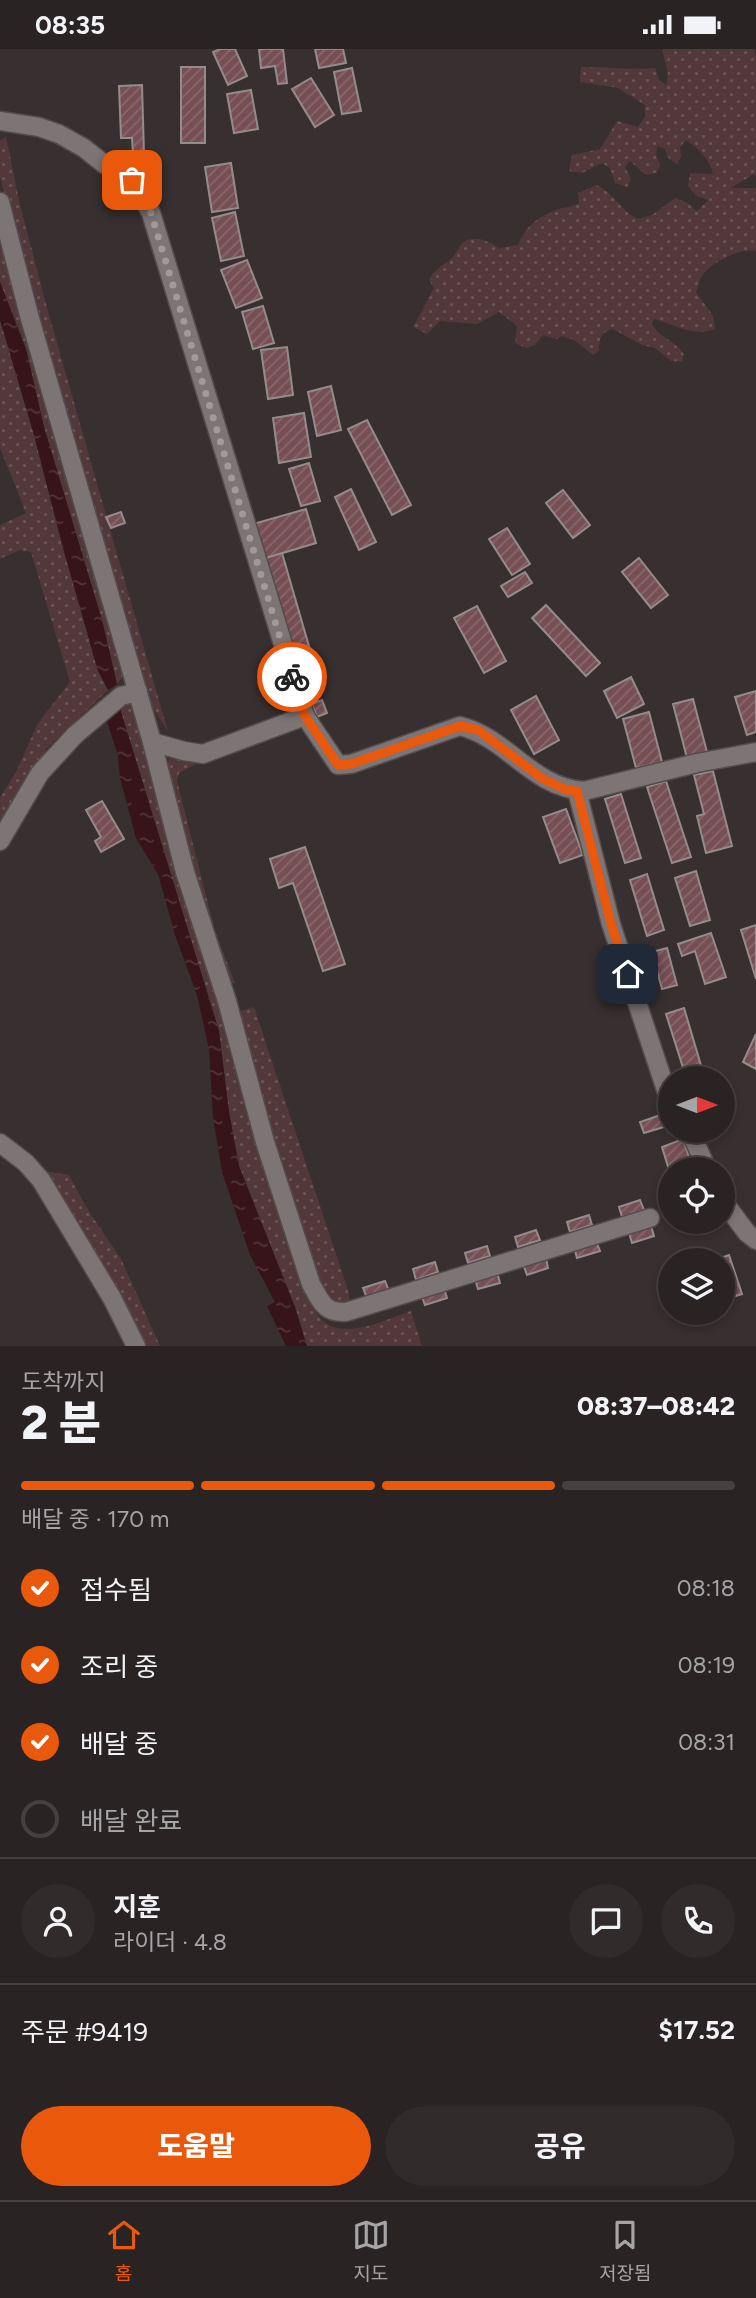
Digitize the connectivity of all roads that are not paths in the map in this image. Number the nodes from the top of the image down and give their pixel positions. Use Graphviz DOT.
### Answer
graph roads {
  1 [pos="0,121"];
  2 [pos="0,202"];
  3 [pos="129,694"];
  4 [pos="305,716"];
  5 [pos="152,742"];
  6 [pos="756,752"];
  7 [pos="577,791"];
  8 [pos="0,842"];
  9 [pos="658,1066"];
  10 [pos="0,1143"];
  11 [pos="735,1217"];
  12 [pos="650,1218"];
  13 [pos="756,1240"];
  14 [pos="136,1346"];
  1 -- 4 [label="street"];
  2 -- 3 [label="street"];
  3 -- 5 [label="street"];
  3 -- 8 [label="street"];
  4 -- 5 [label="street"];
  4 -- 7 [label="street"];
  5 -- 12 [label="street"];
  6 -- 7 [label="street"];
  7 -- 9 [label="street"];
  10 -- 14 [label="street"];
  11 -- 13 [label="street"];
}
